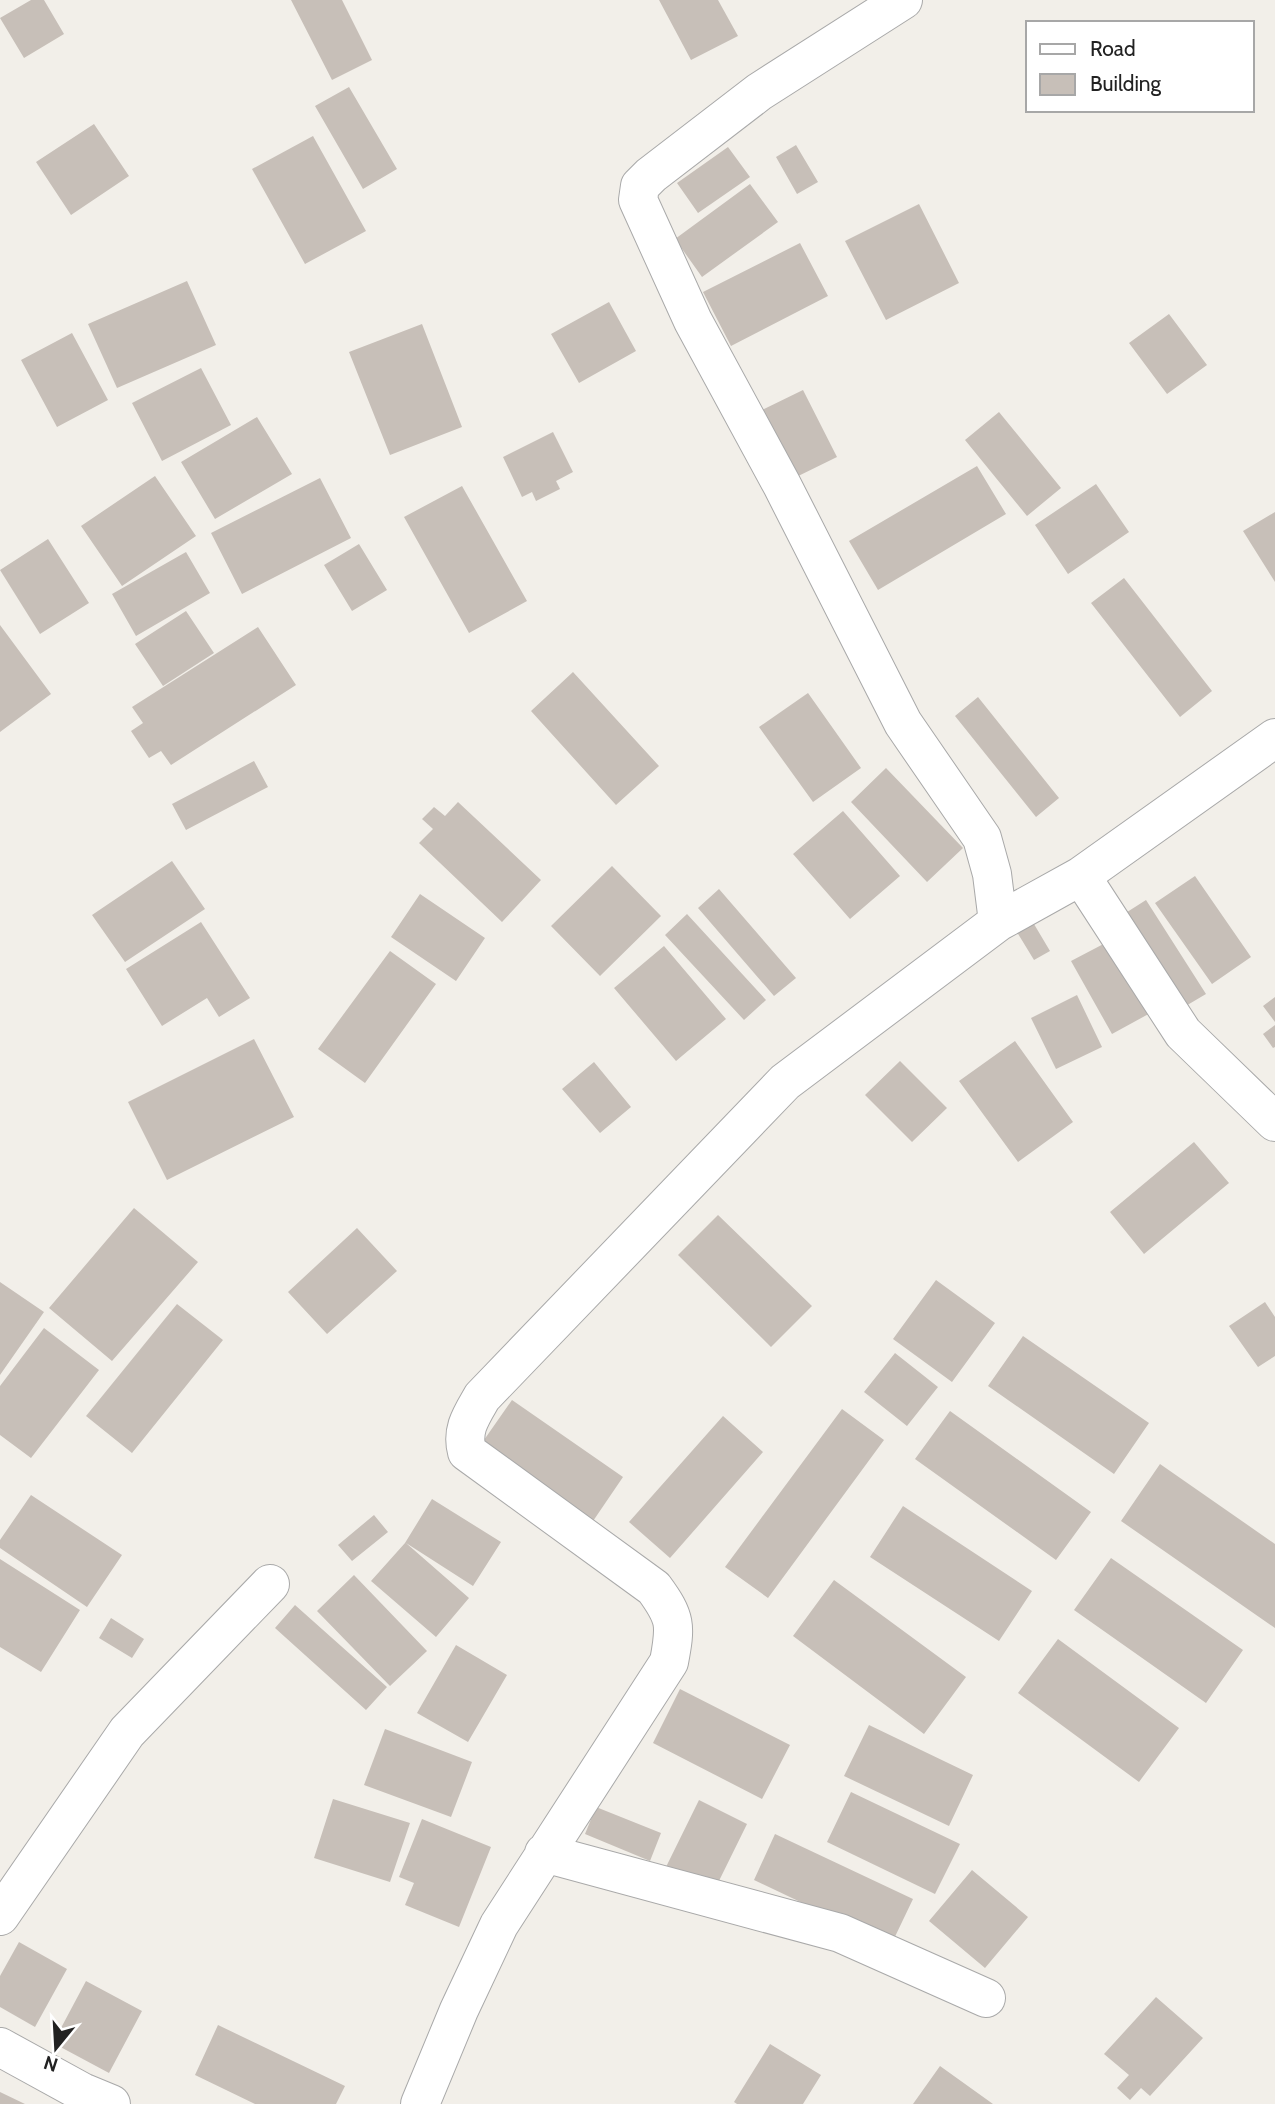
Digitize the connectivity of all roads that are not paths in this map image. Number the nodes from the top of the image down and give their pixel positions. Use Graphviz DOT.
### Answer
graph roads {
  1 [pos="903,0"];
  2 [pos="1275,738"];
  3 [pos="1081,876"];
  4 [pos="998,922"];
  5 [pos="1275,1122"];
  6 [pos="270,1584"];
  7 [pos="544,1853"];
  8 [pos="0,1916"];
  9 [pos="986,1998"];
  10 [pos="0,2047"];
  11 [pos="111,2104"];
  12 [pos="420,2104"];
  1 -- 4 [label="street"];
  2 -- 3 [label="street"];
  3 -- 4 [label="street"];
  3 -- 5 [label="street"];
  4 -- 7 [label="street"];
  6 -- 8 [label="street"];
  7 -- 9 [label="street"];
  7 -- 12 [label="street"];
  10 -- 11 [label="street"];
}
